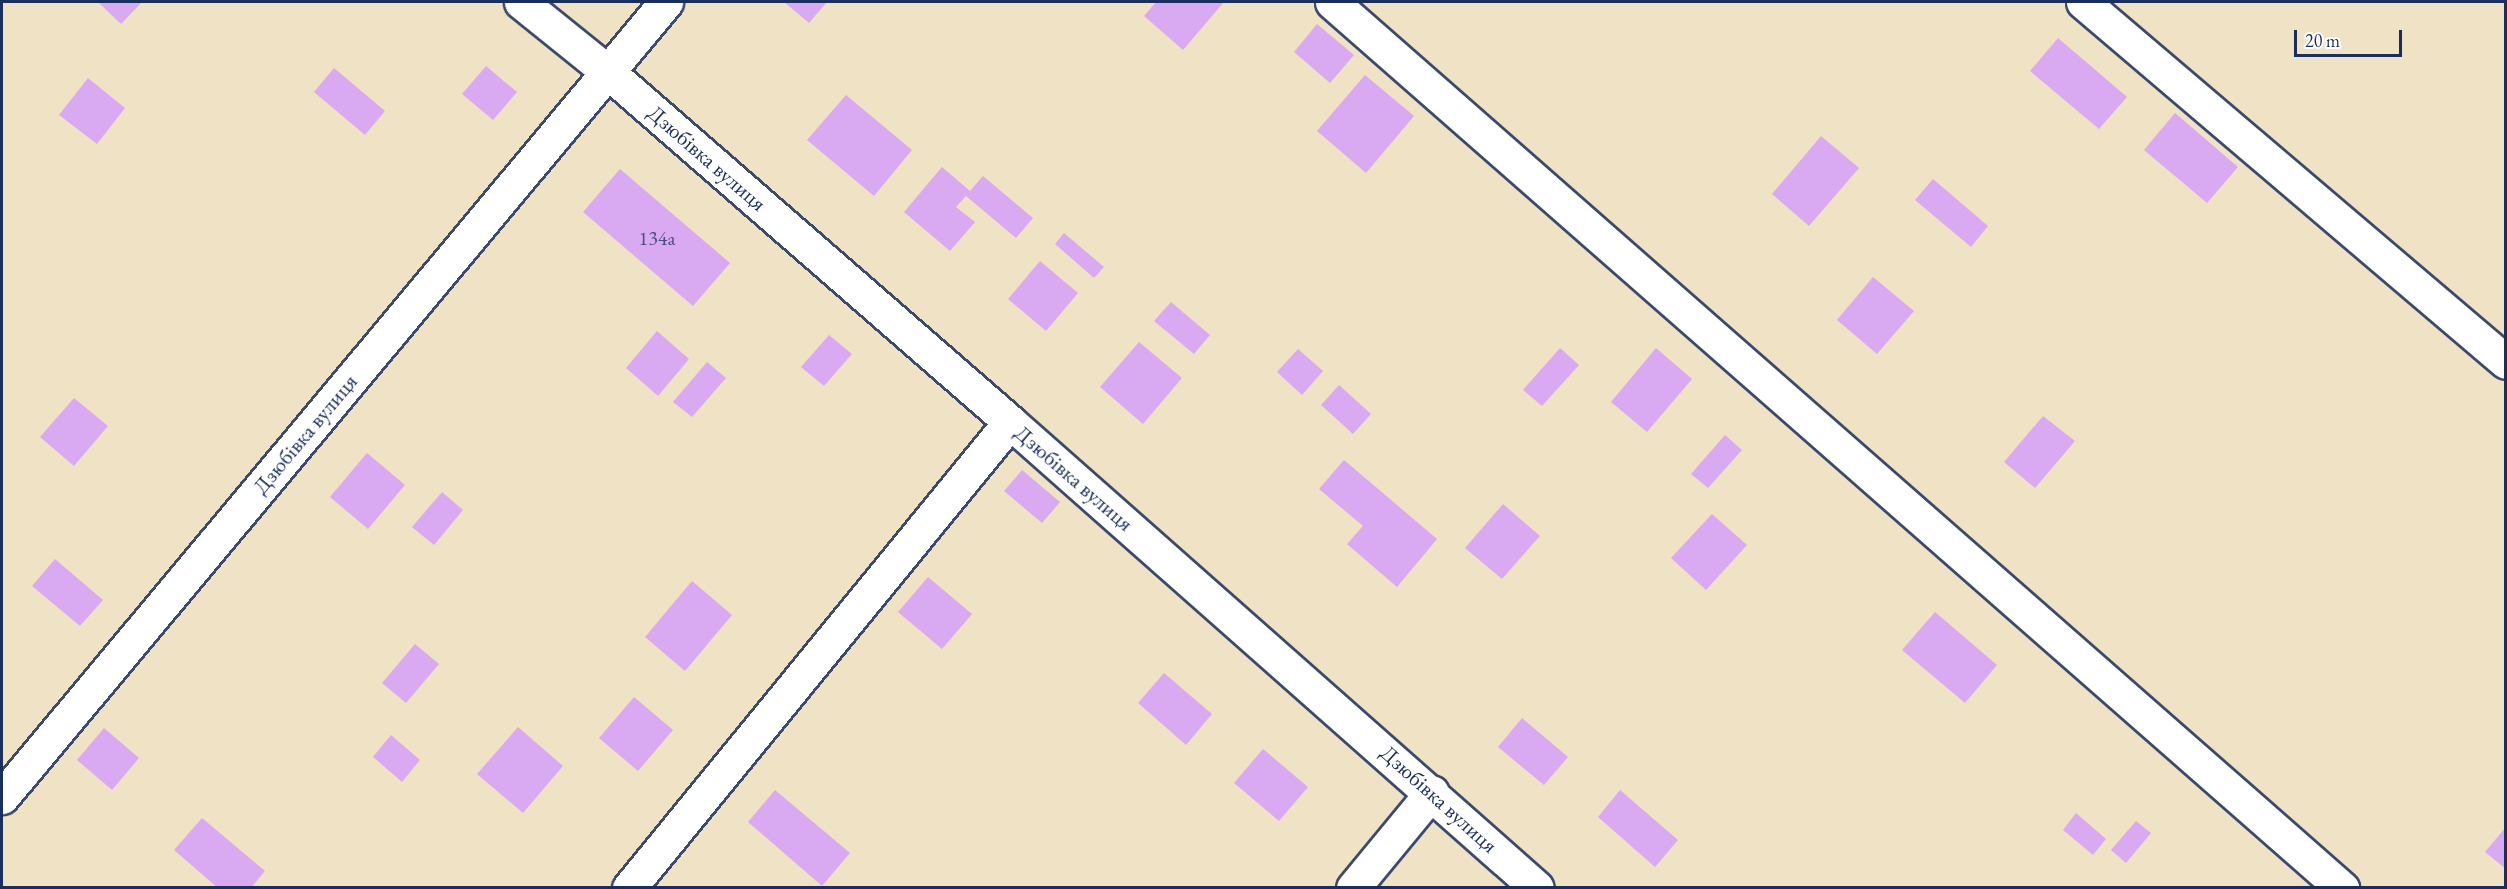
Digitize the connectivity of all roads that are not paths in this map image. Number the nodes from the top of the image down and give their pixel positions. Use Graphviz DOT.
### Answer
graph roads {
  1 [pos="521,2"];
  2 [pos="666,2"];
  3 [pos="1332,2"];
  4 [pos="2083,2"];
  5 [pos="608,72"];
  6 [pos="2505,362"];
  7 [pos="1010,422"];
  8 [pos="1432,792"];
  9 [pos="2,797"];
  10 [pos="629,888"];
  11 [pos="1353,888"];
  12 [pos="1537,888"];
  13 [pos="2342,888"];
  1 -- 5 [label="street, Дзюбівка вулиця"];
  2 -- 5 [label="street"];
  3 -- 13 [label="street"];
  4 -- 6 [label="street"];
  5 -- 7 [label="street, Дзюбівка вулиця"];
  5 -- 9 [label="street, Дзюбівка вулиця"];
  7 -- 8 [label="street, Дзюбівка вулиця"];
  7 -- 10 [label="street"];
  8 -- 11 [label="street"];
  8 -- 12 [label="street, Дзюбівка вулиця"];
}
